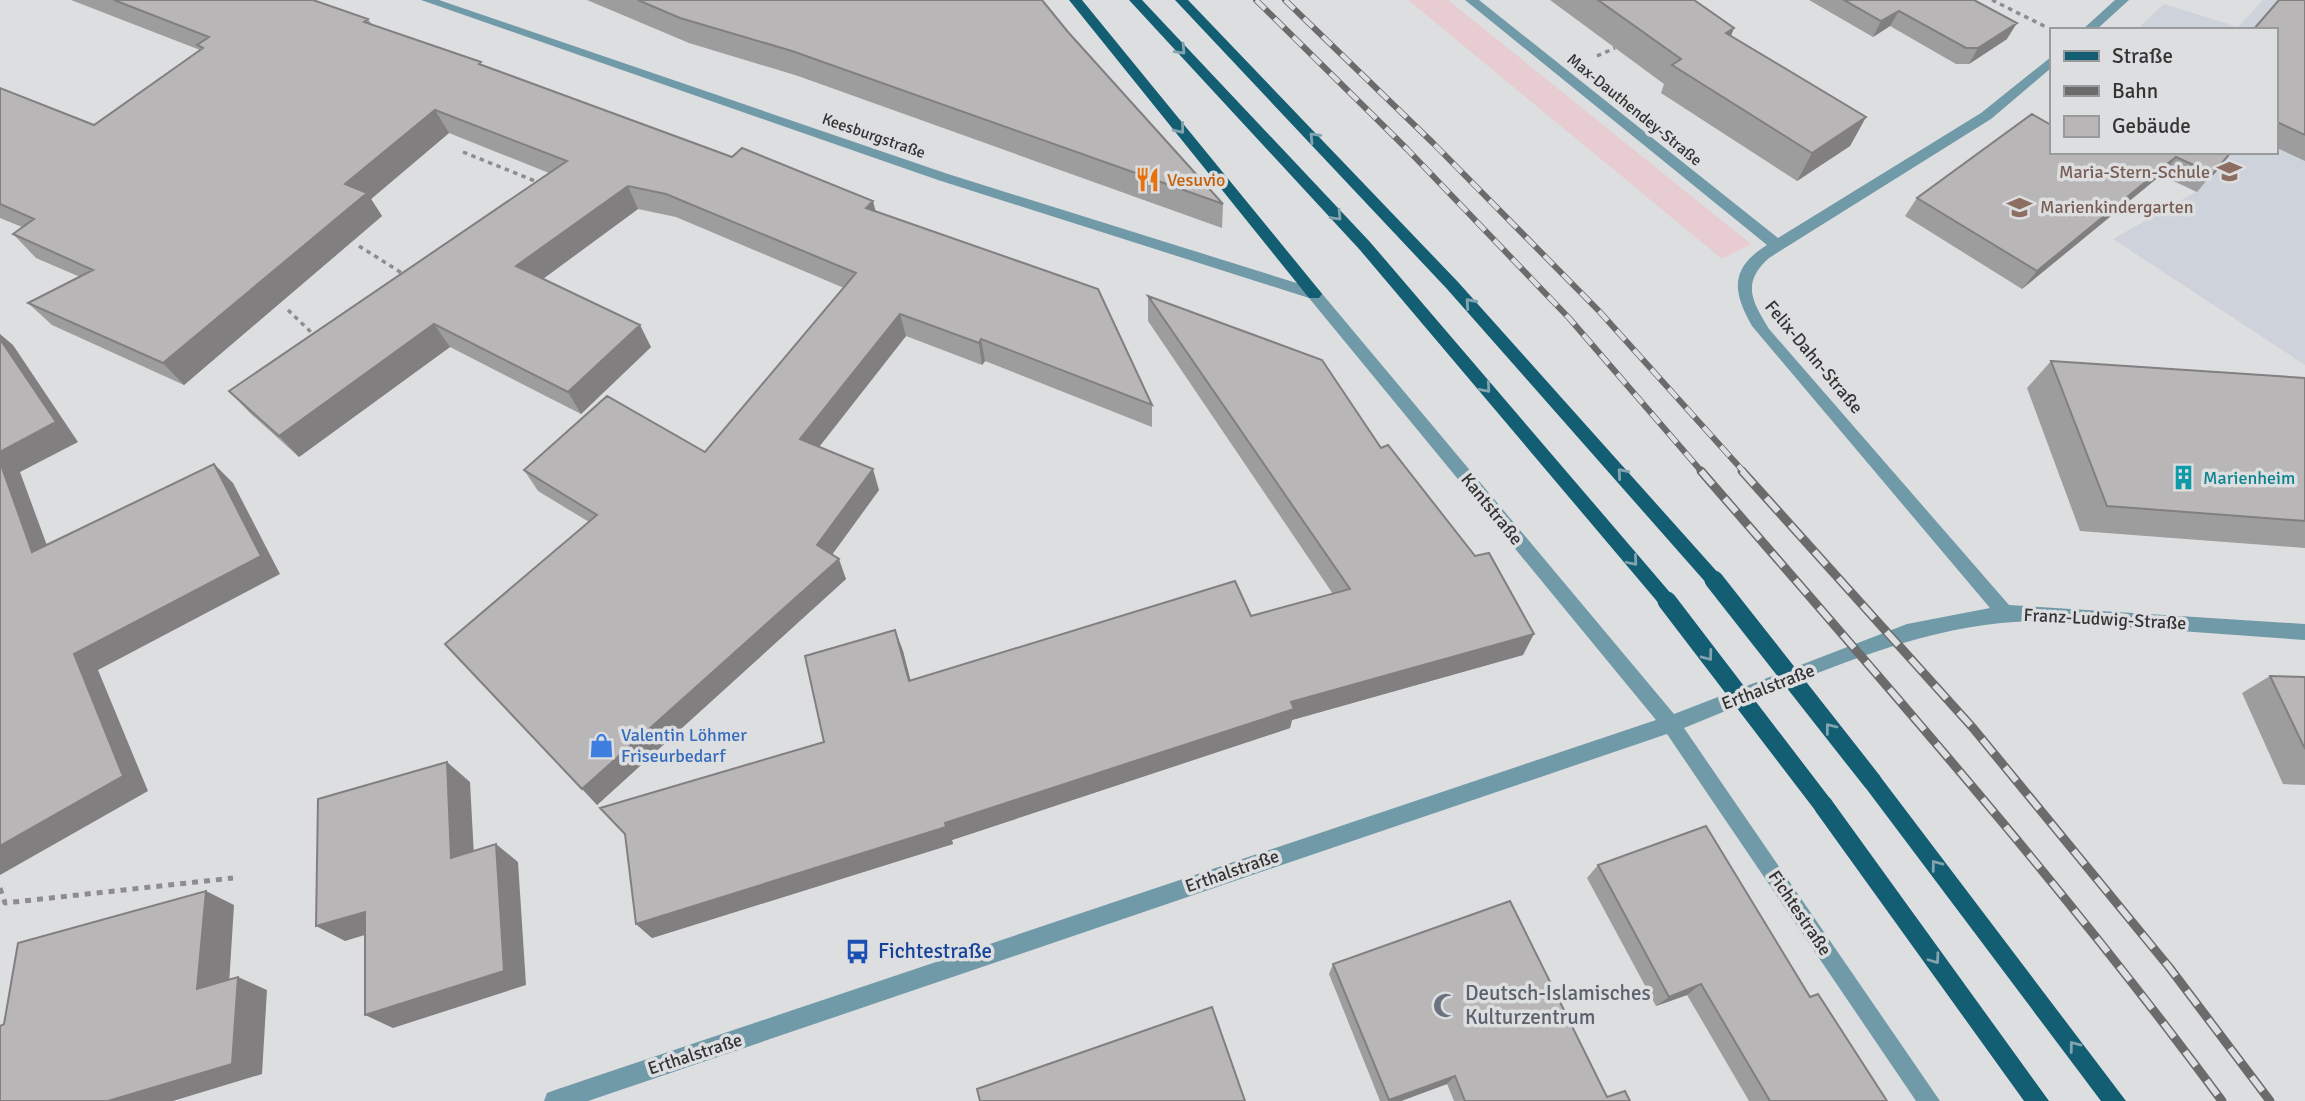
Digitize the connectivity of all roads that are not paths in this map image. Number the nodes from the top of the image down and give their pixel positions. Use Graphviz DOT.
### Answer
graph roads {
  1 [pos="427,0"];
  2 [pos="1075,0"];
  3 [pos="1135,0"];
  4 [pos="1181,0"];
  5 [pos="1471,0"];
  6 [pos="2123,0"];
  7 [pos="2090,28"];
  8 [pos="2050,62"];
  9 [pos="1777,245"];
  10 [pos="1314,294"];
  11 [pos="2005,613"];
  12 [pos="1907,632"];
  13 [pos="2305,632"];
  14 [pos="1671,724"];
  15 [pos="555,1101"];
  16 [pos="1928,1101"];
  17 [pos="2038,1101"];
  18 [pos="2115,1101"];
  1 -- 10 [label="street, Keesburgstraße"];
  2 -- 10 [label="main road, one-way"];
  3 -- 17 [label="main road, one-way, bridge"];
  18 -- 4 [label="main road, one-way, bridge"];
  5 -- 9 [label="street, Max-Dauthendey-Straße"];
  6 -- 7 [label="street"];
  8 -- 9 [label="street, Felix-Dahn-Straße"];
  9 -- 11 [label="street, Felix-Dahn-Straße"];
  10 -- 14 [label="street, Kantstraße"];
  11 -- 12 [label="street, Franz-Ludwig-Straße"];
  11 -- 13 [label="street, Franz-Ludwig-Straße"];
  12 -- 14 [label="street, Erthalstraße"];
  14 -- 15 [label="street, Erthalstraße"];
  14 -- 16 [label="street, Fichtestraße"];
}
